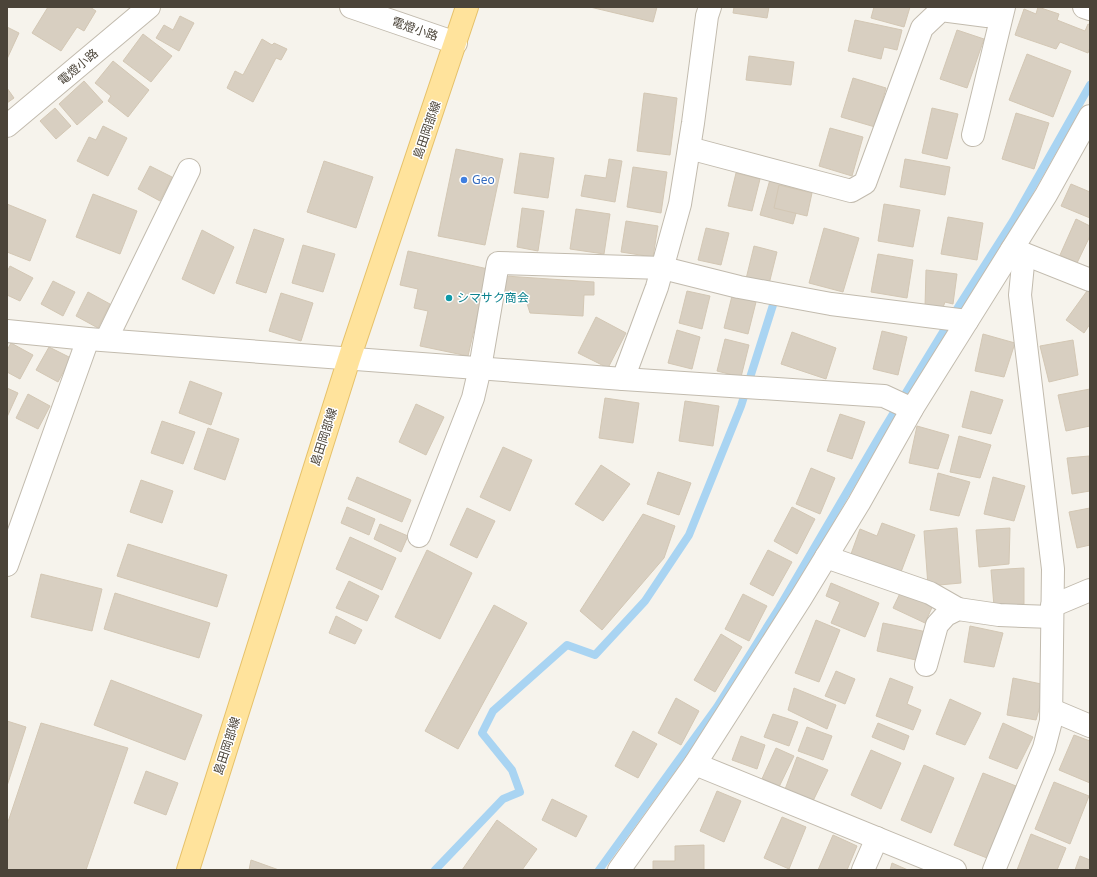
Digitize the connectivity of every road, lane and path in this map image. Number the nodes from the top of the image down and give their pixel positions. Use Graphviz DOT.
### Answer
graph roads {
  1 [pos="148,7"];
  2 [pos="351,7"];
  3 [pos="467,7"];
  4 [pos="710,7"];
  5 [pos="1000,7"];
  6 [pos="1004,7"];
  7 [pos="1084,7"];
  8 [pos="1090,9"];
  9 [pos="456,43"];
  10 [pos="1090,117"];
  11 [pos="7,126"];
  12 [pos="973,135"];
  13 [pos="689,148"];
  14 [pos="189,170"];
  15 [pos="1018,252"];
  16 [pos="663,268"];
  17 [pos="1090,280"];
  18 [pos="967,321"];
  19 [pos="7,331"];
  20 [pos="97,340"];
  21 [pos="349,359"];
  22 [pos="480,368"];
  23 [pos="623,379"];
  24 [pos="912,409"];
  25 [pos="418,536"];
  26 [pos="826,557"];
  27 [pos="7,565"];
  28 [pos="1090,590"];
  29 [pos="958,609"];
  30 [pos="1052,611"];
  31 [pos="926,665"];
  32 [pos="1052,710"];
  33 [pos="1090,726"];
  34 [pos="695,764"];
  35 [pos="877,838"];
  36 [pos="634,861"];
  37 [pos="188,870"];
  38 [pos="619,870"];
  39 [pos="863,870"];
  40 [pos="955,870"];
  41 [pos="994,870"];
  1 -- 11 [label="street, 電燈小路"];
  2 -- 9 [label="street, 電燈小路"];
  3 -- 9 [label="main road, 島田岡部線"];
  4 -- 13 [label="street"];
  5 -- 13 [label="street"];
  6 -- 12 [label="street"];
  7 -- 8 [label="street"];
  9 -- 21 [label="main road, 島田岡部線"];
  10 -- 15 [label="street"];
  13 -- 16 [label="street"];
  14 -- 20 [label="street"];
  15 -- 17 [label="street"];
  15 -- 18 [label="street"];
  15 -- 30 [label="street"];
  16 -- 18 [label="street"];
  16 -- 22 [label="street"];
  16 -- 23 [label="street"];
  18 -- 24 [label="street"];
  19 -- 20 [label="street"];
  20 -- 21 [label="street"];
  20 -- 27 [label="street"];
  21 -- 22 [label="street"];
  21 -- 37 [label="main road, 島田岡部線"];
  22 -- 23 [label="street"];
  22 -- 25 [label="street"];
  23 -- 24 [label="street"];
  24 -- 26 [label="street"];
  26 -- 29 [label="street"];
  26 -- 34 [label="street"];
  28 -- 30 [label="street"];
  29 -- 30 [label="street"];
  29 -- 31 [label="street"];
  30 -- 32 [label="street"];
  32 -- 33 [label="street"];
  32 -- 41 [label="street"];
  34 -- 35 [label="street"];
  34 -- 36 [label="street"];
  35 -- 39 [label="street"];
  35 -- 40 [label="street"];
  36 -- 38 [label="street"];
}
